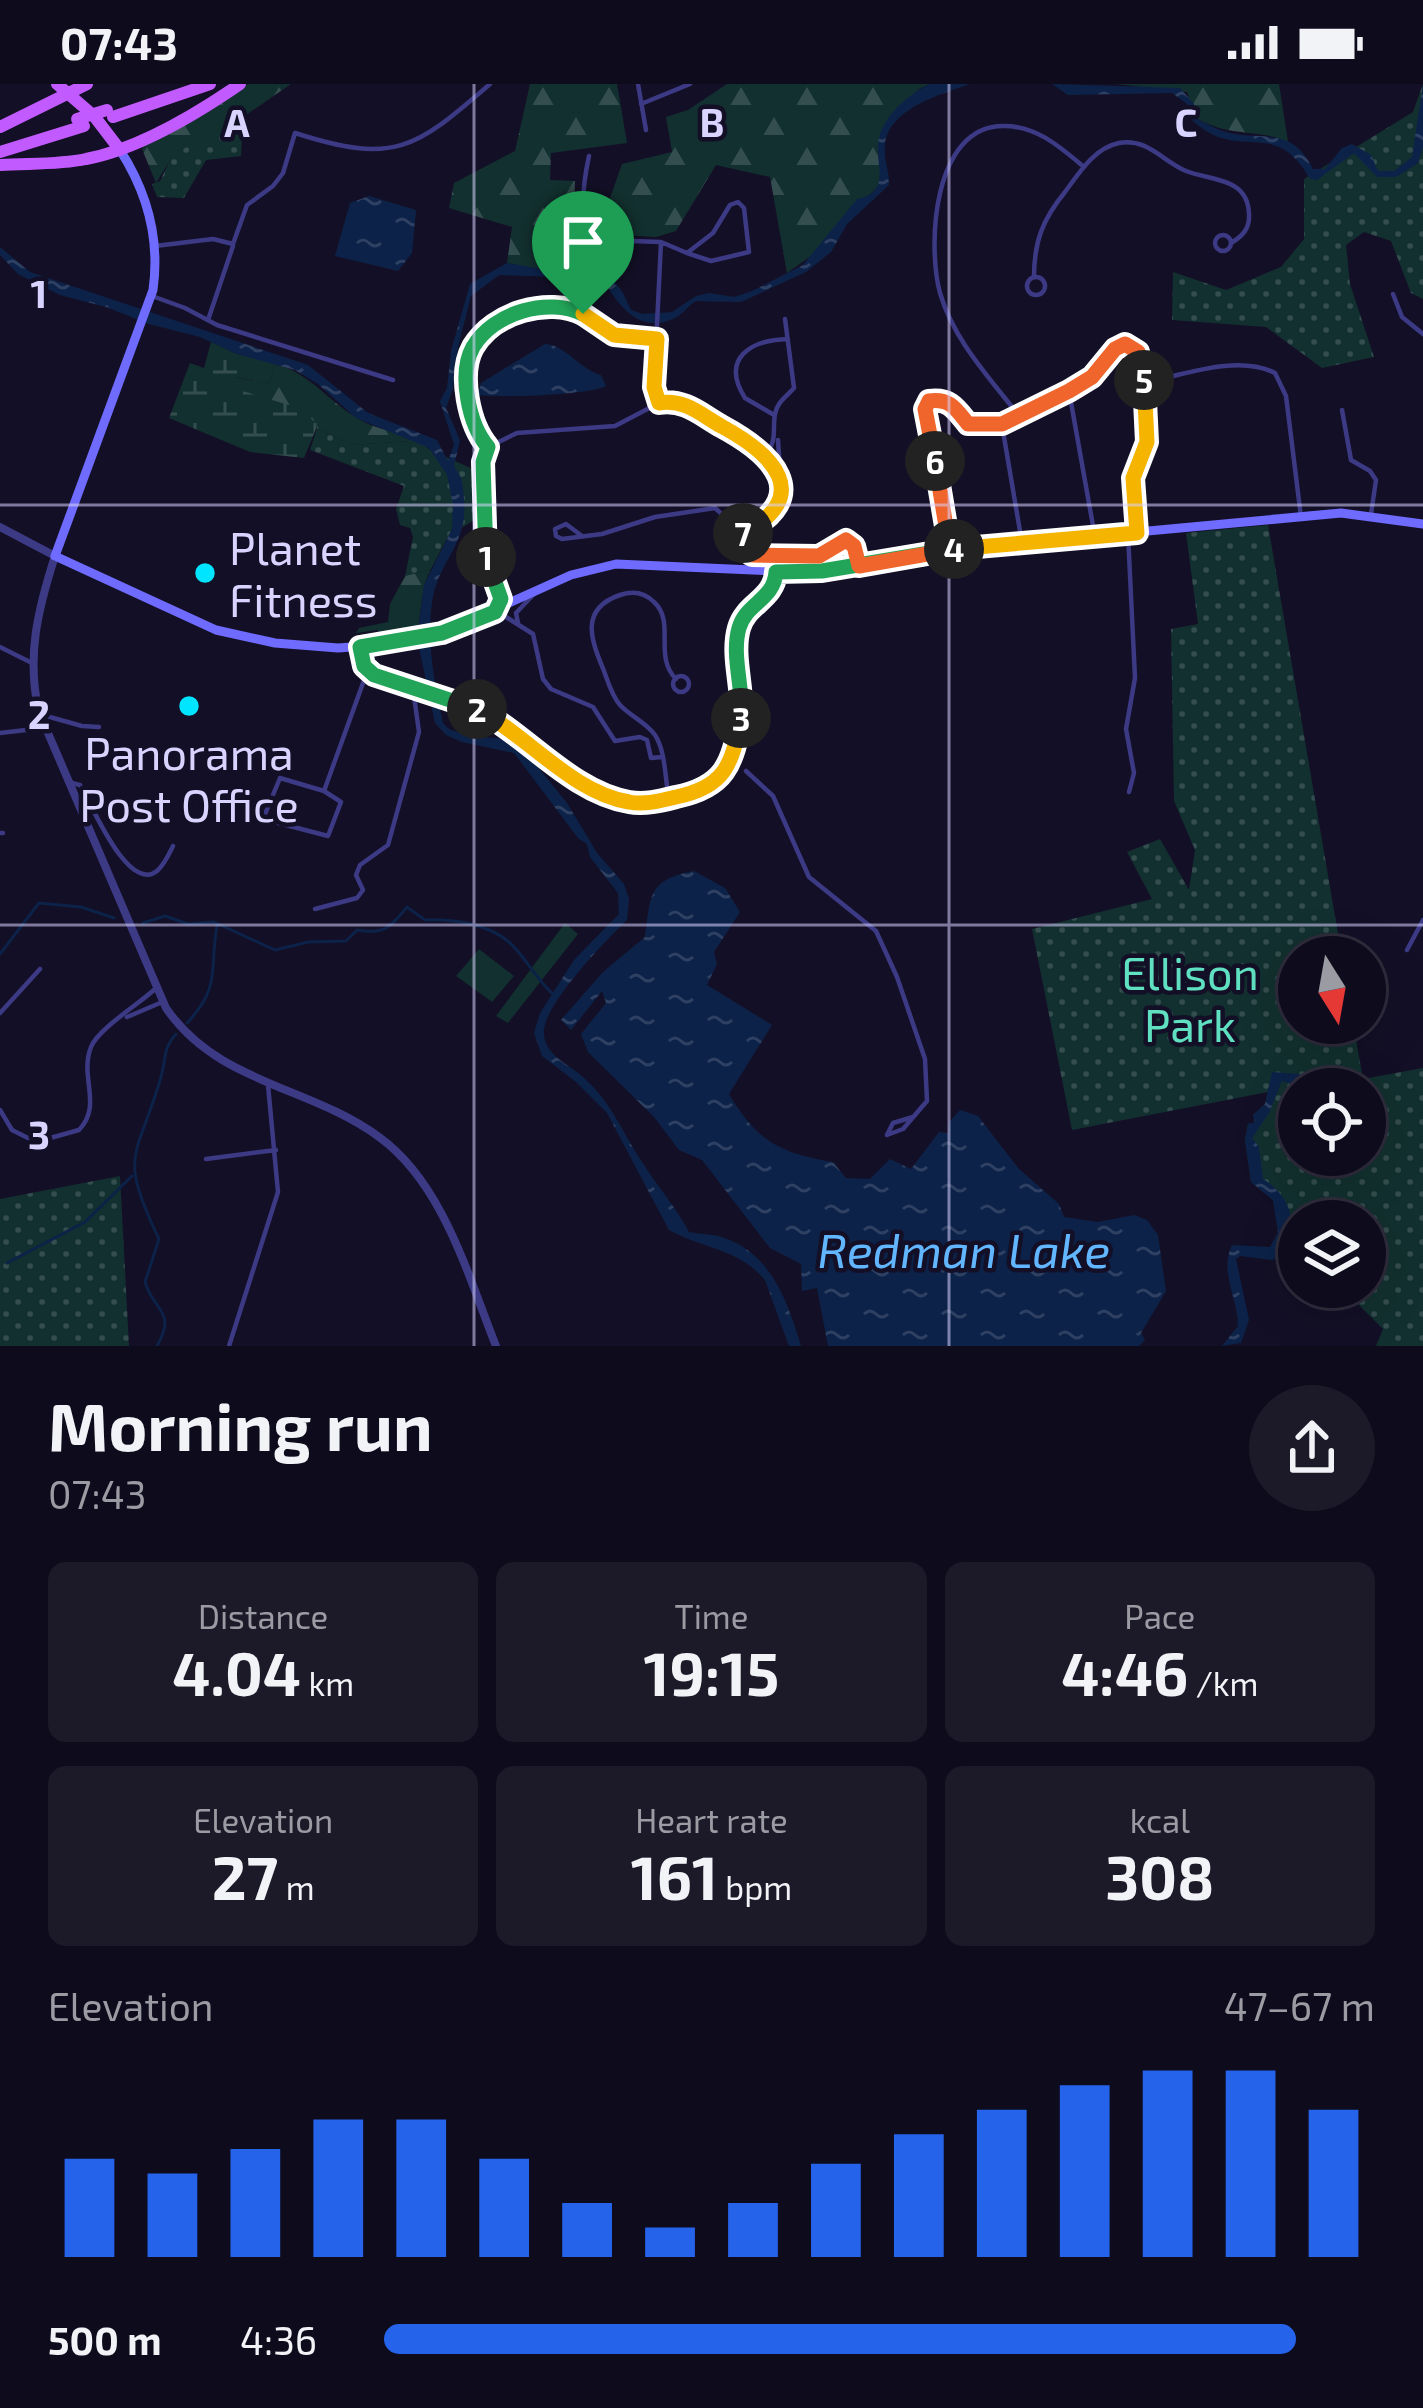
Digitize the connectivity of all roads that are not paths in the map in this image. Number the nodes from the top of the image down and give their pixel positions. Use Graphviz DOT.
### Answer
graph roads {
  1 [pos="87,84"];
  2 [pos="187,84"];
  3 [pos="210,84"];
  4 [pos="240,84"];
  5 [pos="490,84"];
  6 [pos="638,84"];
  7 [pos="690,84"];
  8 [pos="59,87"];
  9 [pos="641,104"];
  10 [pos="110,113"];
  11 [pos="0,127"];
  12 [pos="646,130"];
  13 [pos="0,148"];
  14 [pos="120,150"];
  15 [pos="590,156"];
  16 [pos="0,166"];
  17 [pos="1084,167"];
  18 [pos="153,230"];
  19 [pos="661,242"];
  20 [pos="178,243"];
  21 [pos="1231,243"];
  22 [pos="233,244"];
  23 [pos="155,246"];
  24 [pos="687,253"];
  25 [pos="1034,277"];
  26 [pos="1393,294"];
  27 [pos="150,302"];
  28 [pos="784,319"];
  29 [pos="208,320"];
  30 [pos="1423,334"];
  31 [pos="657,339"];
  32 [pos="788,339"];
  33 [pos="393,380"];
  34 [pos="1144,383"];
  35 [pos="1069,391"];
  36 [pos="659,403"];
  37 [pos="1342,410"];
  38 [pos="774,415"];
  39 [pos="1019,416"];
  40 [pos="1002,424"];
  41 [pos="775,434"];
  42 [pos="488,447"];
  43 [pos="765,455"];
  44 [pos="780,476"];
  45 [pos="1371,514"];
  46 [pos="1301,517"];
  47 [pos="1423,524"];
  48 [pos="0,527"];
  49 [pos="743,531"];
  50 [pos="730,534"];
  51 [pos="1132,534"];
  52 [pos="582,536"];
  53 [pos="1095,537"];
  54 [pos="1022,543"];
  55 [pos="950,550"];
  56 [pos="746,554"];
  57 [pos="55,556"];
  58 [pos="859,566"];
  59 [pos="776,572"];
  60 [pos="499,590"];
  61 [pos="536,592"];
  62 [pos="520,600"];
  63 [pos="490,614"];
  64 [pos="518,623"];
  65 [pos="0,647"];
  66 [pos="360,647"];
  67 [pos="32,663"];
  68 [pos="368,672"];
  69 [pos="676,679"];
  70 [pos="412,688"];
  71 [pos="39,714"];
  72 [pos="99,727"];
  73 [pos="43,728"];
  74 [pos="0,733"];
  75 [pos="662,757"];
  76 [pos="746,772"];
  77 [pos="68,782"];
  78 [pos="324,791"];
  79 [pos="1129,792"];
  80 [pos="669,799"];
  81 [pos="173,846"];
  82 [pos="315,909"];
  83 [pos="1423,920"];
  84 [pos="1407,950"];
  85 [pos="40,969"];
  86 [pos="156,988"];
  87 [pos="163,1002"];
  88 [pos="0,1013"];
  89 [pos="122,1020"];
  90 [pos="268,1085"];
  91 [pos="0,1110"];
  92 [pos="913,1117"];
  93 [pos="277,1150"];
  94 [pos="206,1159"];
  95 [pos="229,1346"];
  96 [pos="496,1346"];
  1 -- 8 [label="main road"];
  2 -- 10 [label="main road"];
  3 -- 10 [label="main road"];
  4 -- 14 [label="main road"];
  5 -- 22 [label="street"];
  6 -- 9 [label="street"];
  7 -- 9 [label="street"];
  8 -- 11 [label="main road"];
  8 -- 14 [label="main road"];
  9 -- 12 [label="street"];
  10 -- 13 [label="main road, bridge"];
  14 -- 16 [label="main road"];
  14 -- 18 [label="main road"];
  15 -- 19 [label="street"];
  17 -- 21 [label="street"];
  17 -- 25 [label="street"];
  17 -- 39 [label="street"];
  18 -- 20 [label="street"];
  18 -- 23 [label="main road"];
  19 -- 24 [label="street"];
  19 -- 31 [label="street"];
  20 -- 22 [label="street"];
  20 -- 23 [label="street"];
  22 -- 29 [label="street"];
  23 -- 27 [label="main road"];
  24 -- 24 [label="street"];
  26 -- 30 [label="street"];
  27 -- 29 [label="street"];
  27 -- 57 [label="main road"];
  28 -- 32 [label="street"];
  29 -- 33 [label="street"];
  31 -- 36 [label="street"];
  31 -- 42 [label="street"];
  32 -- 38 [label="street"];
  32 -- 38 [label="street"];
  34 -- 35 [label="street"];
  34 -- 46 [label="street"];
  34 -- 51 [label="street"];
  35 -- 39 [label="street"];
  35 -- 53 [label="street"];
  36 -- 42 [label="street"];
  36 -- 43 [label="street"];
  37 -- 45 [label="street"];
  38 -- 41 [label="street"];
  39 -- 40 [label="street"];
  40 -- 54 [label="street"];
  40 -- 55 [label="street"];
  41 -- 43 [label="street"];
  41 -- 44 [label="street"];
  42 -- 60 [label="street"];
  43 -- 44 [label="street"];
  44 -- 49 [label="street"];
  45 -- 46 [label="main road"];
  45 -- 47 [label="main road"];
  46 -- 51 [label="main road"];
  48 -- 57 [label="street"];
  49 -- 50 [label="street"];
  49 -- 56 [label="street"];
  50 -- 52 [label="street"];
  50 -- 56 [label="street"];
  51 -- 53 [label="main road"];
  51 -- 79 [label="street"];
  53 -- 54 [label="main road"];
  54 -- 55 [label="main road"];
  55 -- 58 [label="main road"];
  56 -- 58 [label="street"];
  57 -- 66 [label="main road"];
  57 -- 67 [label="street"];
  58 -- 59 [label="main road"];
  59 -- 61 [label="main road"];
  59 -- 80 [label="street"];
  60 -- 62 [label="street"];
  60 -- 63 [label="street"];
  61 -- 62 [label="main road"];
  61 -- 64 [label="street"];
  62 -- 63 [label="main road"];
  63 -- 64 [label="street"];
  63 -- 66 [label="main road"];
  64 -- 75 [label="street"];
  65 -- 67 [label="street"];
  66 -- 68 [label="street"];
  67 -- 71 [label="street"];
  68 -- 70 [label="street"];
  68 -- 78 [label="street"];
  69 -- 75 [label="street"];
  70 -- 80 [label="street"];
  70 -- 82 [label="street"];
  71 -- 72 [label="street"];
  71 -- 73 [label="street"];
  73 -- 74 [label="street"];
  73 -- 77 [label="street"];
  75 -- 80 [label="street"];
  76 -- 92 [label="street"];
  77 -- 81 [label="street"];
  77 -- 86 [label="street"];
  78 -- 78 [label="street"];
  83 -- 84 [label="street"];
  85 -- 88 [label="street"];
  86 -- 87 [label="street"];
  86 -- 89 [label="street"];
  87 -- 89 [label="street"];
  87 -- 90 [label="street"];
  89 -- 91 [label="street"];
  90 -- 93 [label="street"];
  90 -- 96 [label="street"];
  93 -- 94 [label="street"];
  93 -- 95 [label="street"];
}
